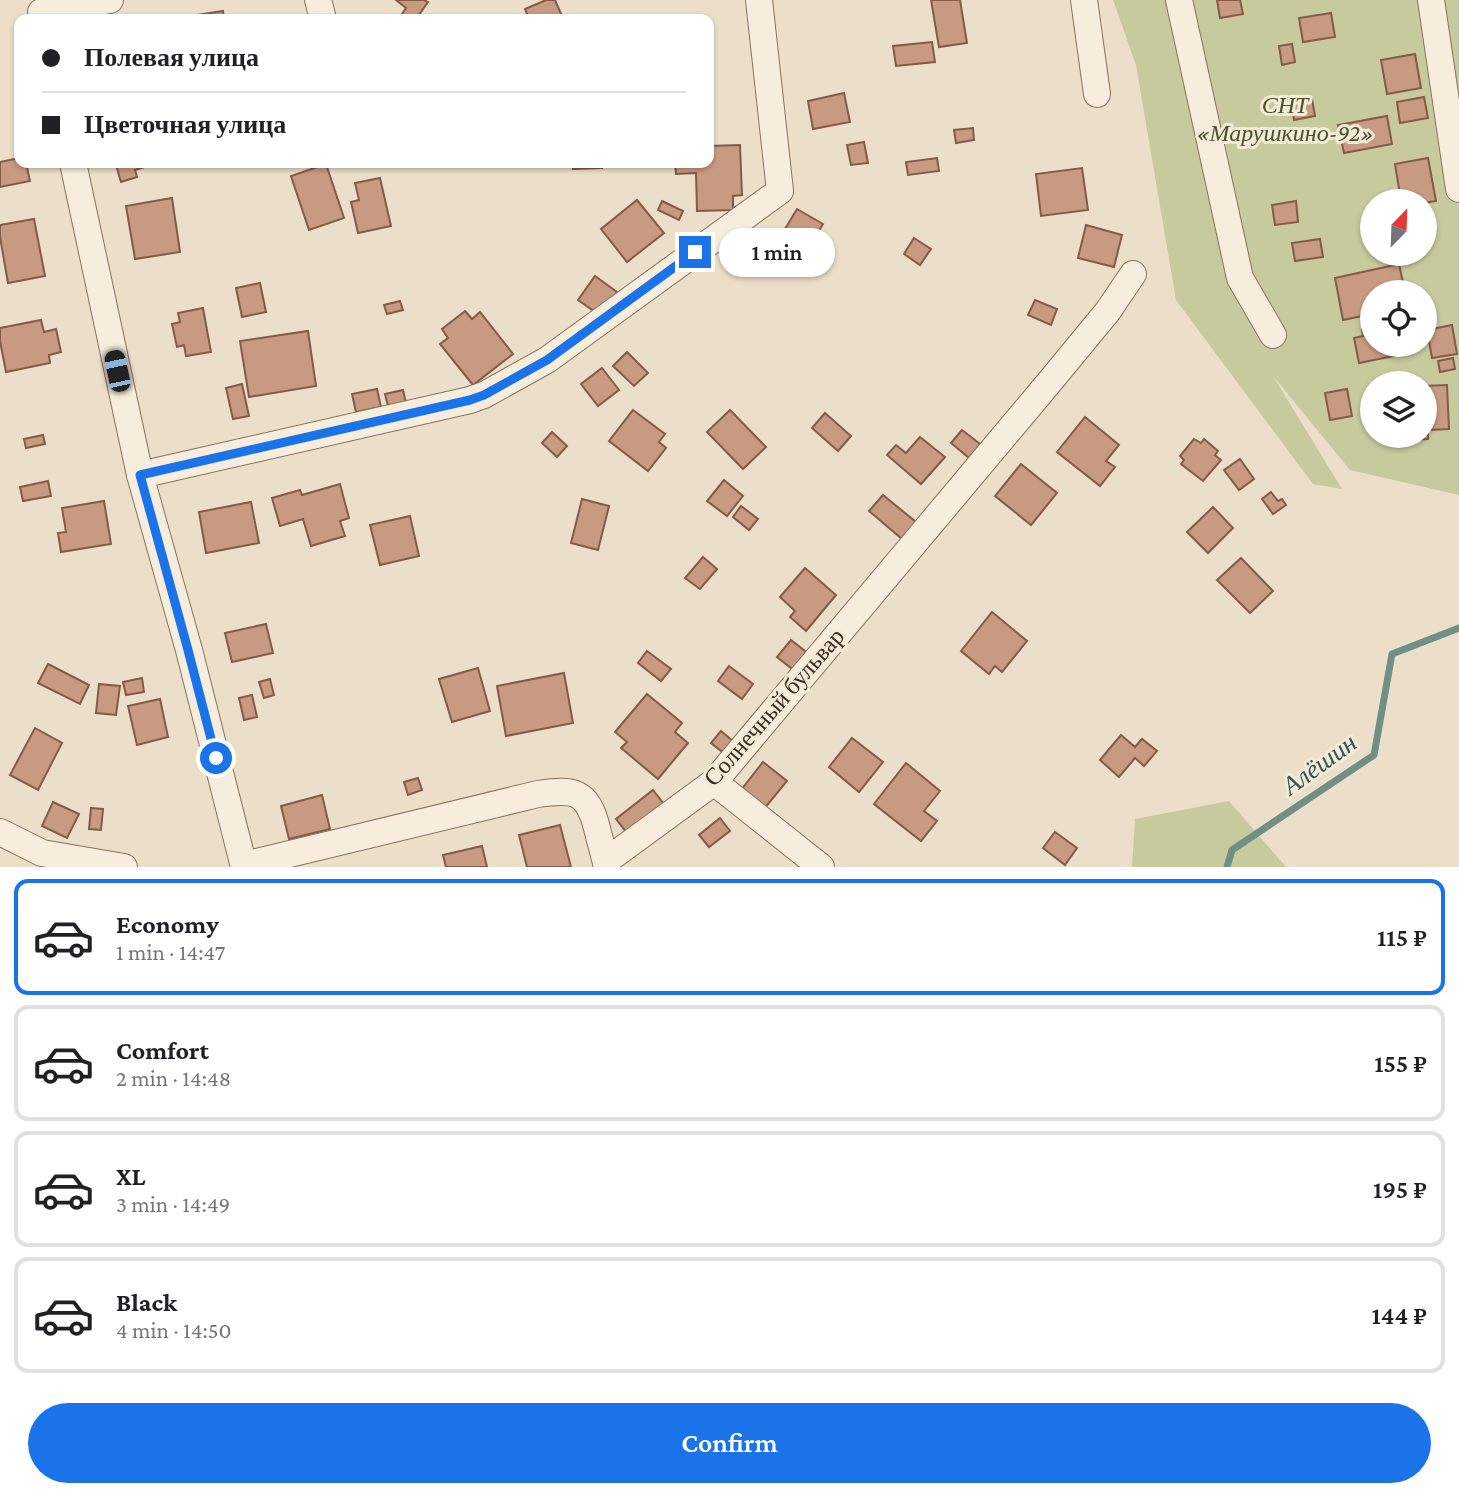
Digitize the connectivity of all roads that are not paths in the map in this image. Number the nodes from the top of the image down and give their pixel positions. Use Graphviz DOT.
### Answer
graph roads {
  1 [pos="110,0"];
  2 [pos="759,0"];
  3 [pos="1084,0"];
  4 [pos="1179,0"];
  5 [pos="1431,0"];
  6 [pos="40,10"];
  7 [pos="1097,94"];
  8 [pos="74,168"];
  9 [pos="1459,189"];
  10 [pos="1133,274"];
  11 [pos="1273,335"];
  12 [pos="140,475"];
  13 [pos="714,782"];
  14 [pos="0,832"];
  15 [pos="606,864"];
  16 [pos="244,866"];
  17 [pos="124,867"];
  18 [pos="821,867"];
  1 -- 6 [label="street"];
  2 -- 12 [label="street"];
  3 -- 7 [label="street"];
  4 -- 11 [label="street"];
  5 -- 9 [label="street"];
  8 -- 12 [label="street"];
  10 -- 13 [label="street, Солнечный бульвар"];
  12 -- 16 [label="street"];
  13 -- 15 [label="street, Солнечный бульвар"];
  13 -- 18 [label="street"];
  14 -- 17 [label="street"];
  15 -- 16 [label="street, Солнечный бульвар"];
}
